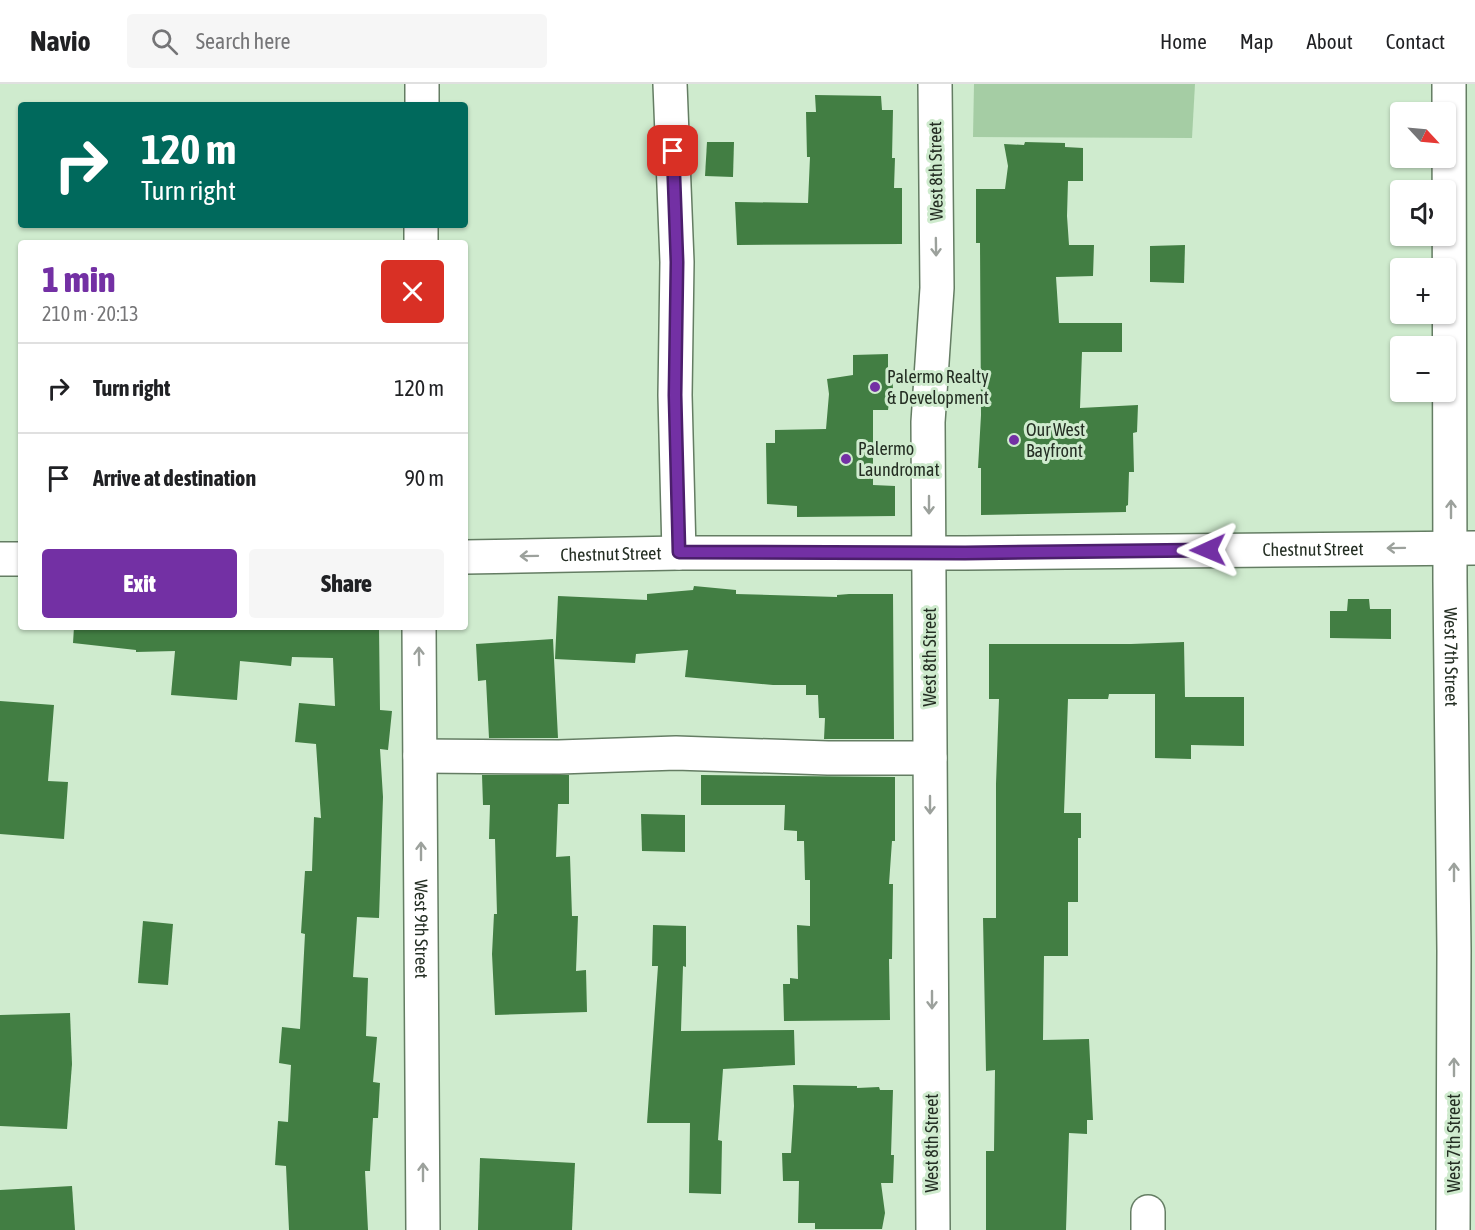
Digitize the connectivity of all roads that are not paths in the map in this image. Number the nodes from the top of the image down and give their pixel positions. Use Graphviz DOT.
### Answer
graph roads {
  1 [pos="422,84"];
  2 [pos="670,84"];
  3 [pos="935,84"];
  4 [pos="1449,84"];
  5 [pos="422,102"];
  6 [pos="1463,548"];
  7 [pos="679,552"];
  8 [pos="929,552"];
  9 [pos="468,557"];
  10 [pos="18,558"];
  11 [pos="0,559"];
  12 [pos="419,630"];
  13 [pos="420,756"];
  14 [pos="930,758"];
  15 [pos="423,1230"];
  16 [pos="933,1230"];
  17 [pos="1453,1230"];
  1 -- 5 [label="street"];
  2 -- 7 [label="street"];
  3 -- 8 [label="street, West 8th Street, one-way"];
  6 -- 4 [label="street, West 7th Street, one-way"];
  6 -- 8 [label="street, Chestnut Street, one-way"];
  17 -- 6 [label="street, West 7th Street, one-way"];
  7 -- 8 [label="street, Chestnut Street"];
  7 -- 9 [label="street, Chestnut Street, one-way"];
  8 -- 14 [label="street, West 8th Street"];
  10 -- 11 [label="street"];
  13 -- 12 [label="street, West 9th Street, one-way"];
  13 -- 14 [label="street"];
  15 -- 13 [label="street, West 9th Street, one-way"];
  14 -- 16 [label="street, West 8th Street, one-way"];
}
